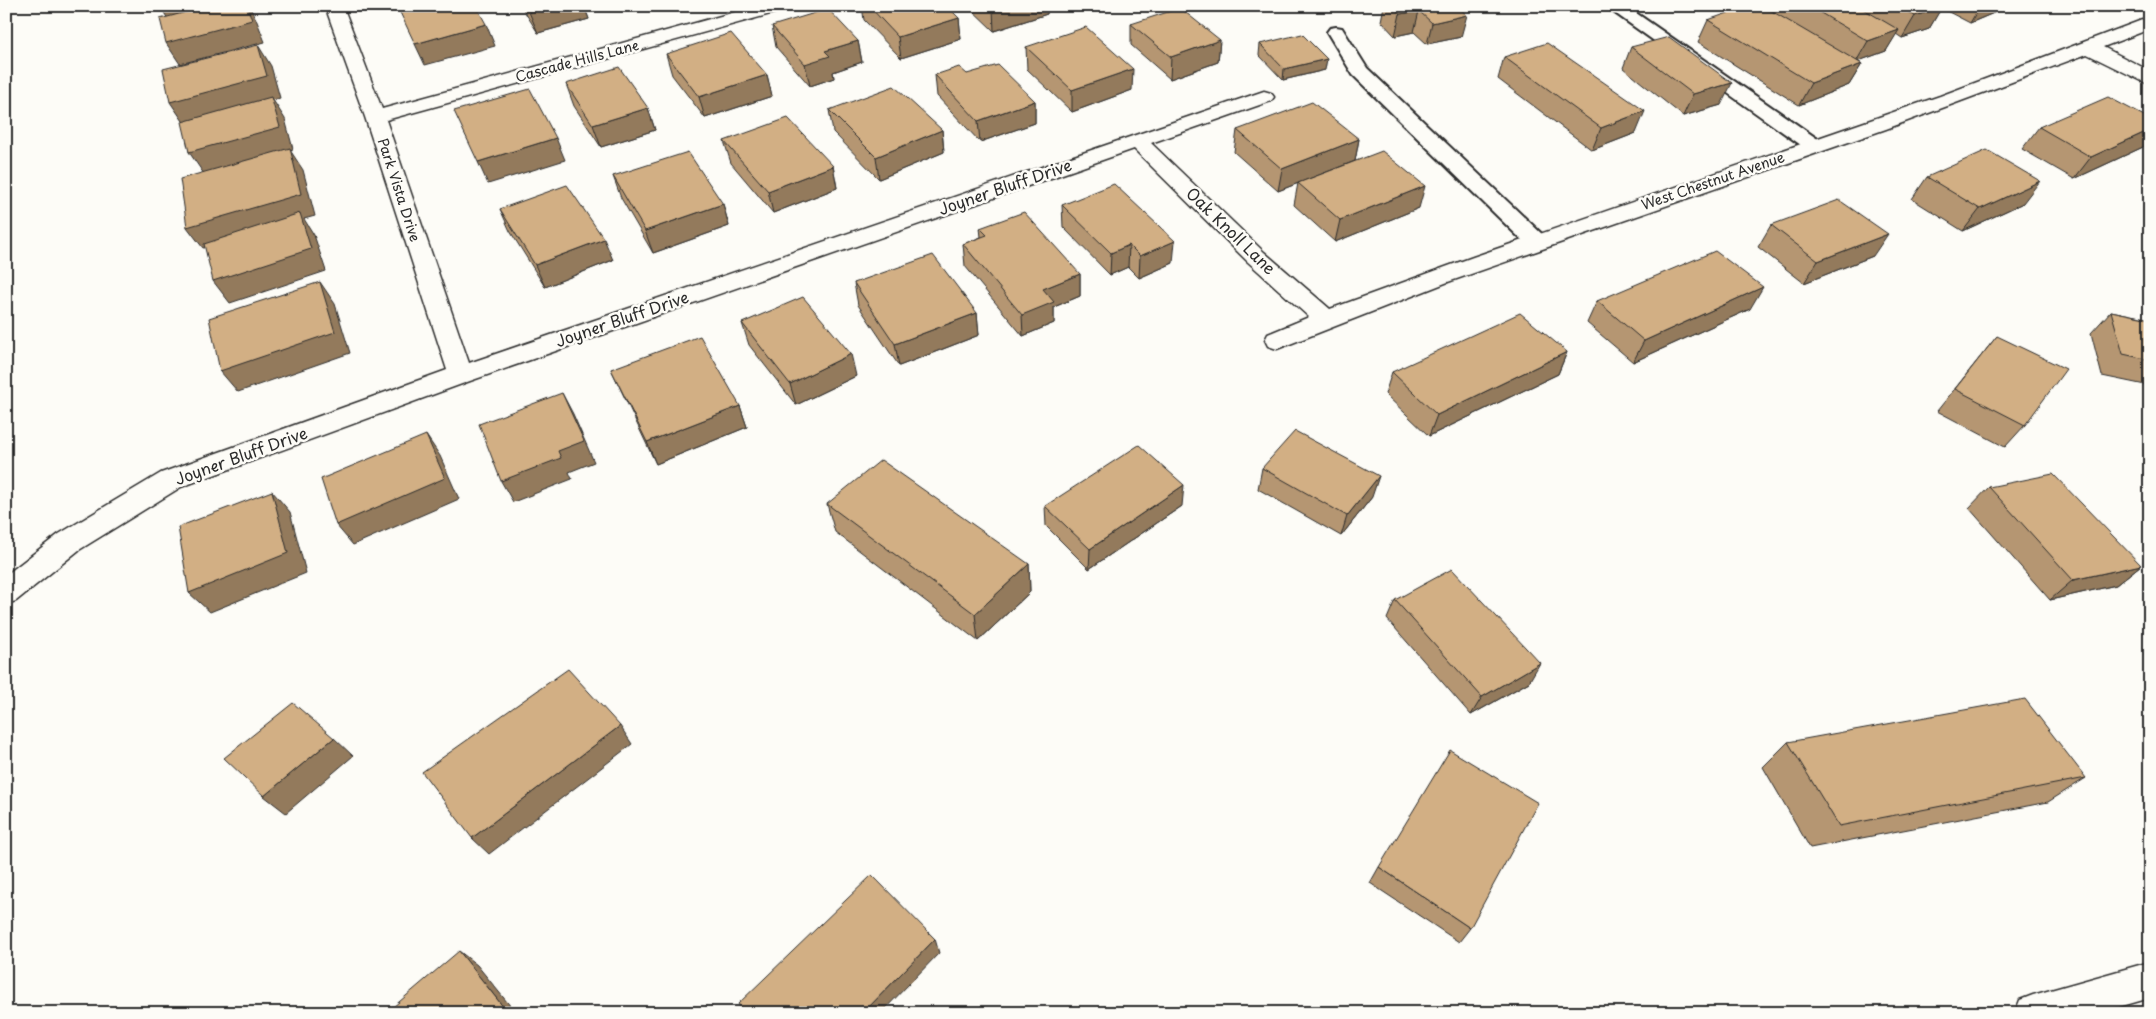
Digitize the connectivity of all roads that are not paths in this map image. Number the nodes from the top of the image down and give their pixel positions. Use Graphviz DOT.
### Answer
graph roads {
  1 [pos="334,6"];
  2 [pos="779,6"];
  3 [pos="1614,6"];
  4 [pos="2150,22"];
  5 [pos="1336,32"];
  6 [pos="2088,47"];
  7 [pos="2150,80"];
  8 [pos="1264,97"];
  9 [pos="375,117"];
  10 [pos="1137,141"];
  11 [pos="1815,146"];
  12 [pos="1537,242"];
  13 [pos="1326,319"];
  14 [pos="1277,340"];
  15 [pos="461,375"];
  16 [pos="6,592"];
  17 [pos="2150,980"];
  18 [pos="2033,1013"];
  1 -- 9 [label="street, Park Vista Drive"];
  2 -- 9 [label="street, Cascade Hills Lane"];
  3 -- 11 [label="lane"];
  4 -- 6 [label="street, West Chestnut Avenue"];
  5 -- 12 [label="lane"];
  6 -- 7 [label="street"];
  6 -- 11 [label="street, West Chestnut Avenue"];
  8 -- 10 [label="street, Joyner Bluff Drive"];
  9 -- 15 [label="street, Park Vista Drive"];
  10 -- 13 [label="street, Oak Knoll Lane"];
  10 -- 15 [label="street, Joyner Bluff Drive"];
  11 -- 12 [label="street, West Chestnut Avenue"];
  12 -- 13 [label="street, West Chestnut Avenue"];
  13 -- 14 [label="street, West Chestnut Avenue"];
  15 -- 16 [label="street, Joyner Bluff Drive"];
  17 -- 18 [label="street"];
}
